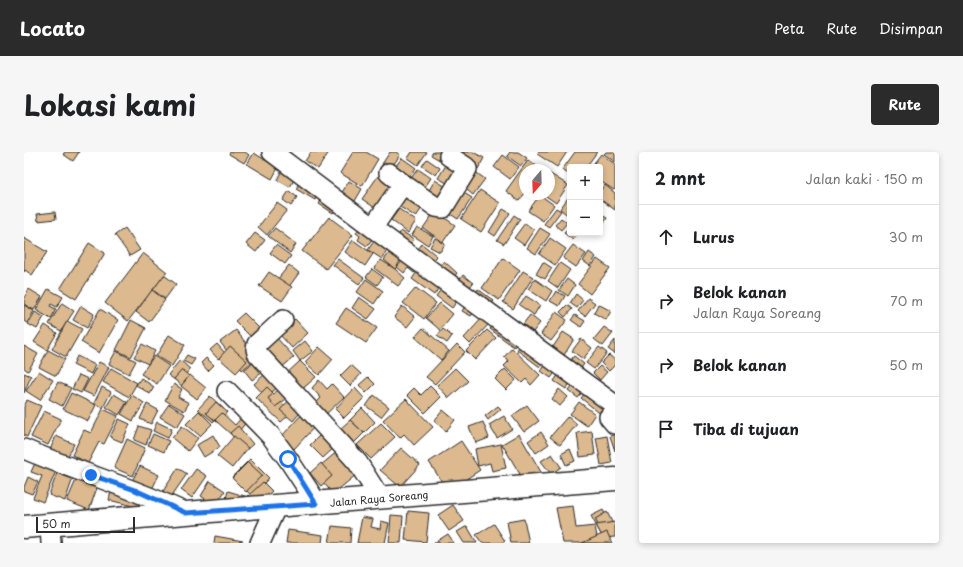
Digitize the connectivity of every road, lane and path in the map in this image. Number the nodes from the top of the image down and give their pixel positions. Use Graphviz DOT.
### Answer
graph roads {
  1 [pos="272,152"];
  2 [pos="451,152"];
  3 [pos="373,227"];
  4 [pos="283,320"];
  5 [pos="227,391"];
  6 [pos="615,405"];
  7 [pos="615,412"];
  8 [pos="615,424"];
  9 [pos="24,449"];
  10 [pos="615,479"];
  11 [pos="380,498"];
  12 [pos="316,504"];
  13 [pos="276,507"];
  14 [pos="186,513"];
  15 [pos="24,527"];
  16 [pos="51,534"];
  17 [pos="260,543"];
  1 -- 3 [label="street"];
  2 -- 3 [label="street"];
  3 -- 6 [label="street"];
  4 -- 11 [label="street"];
  5 -- 12 [label="street"];
  7 -- 8 [label="street"];
  9 -- 14 [label="street"];
  10 -- 11 [label="main road, Jalan Raya Soreang"];
  11 -- 12 [label="main road, Jalan Raya Soreang"];
  12 -- 13 [label="main road, Jalan Raya Soreang"];
  13 -- 14 [label="main road, Jalan Raya Soreang"];
  13 -- 17 [label="street"];
  14 -- 16 [label="main road, Jalan Raya Soreang"];
  15 -- 16 [label="main road, Jalan Raya Soreang"];
}
